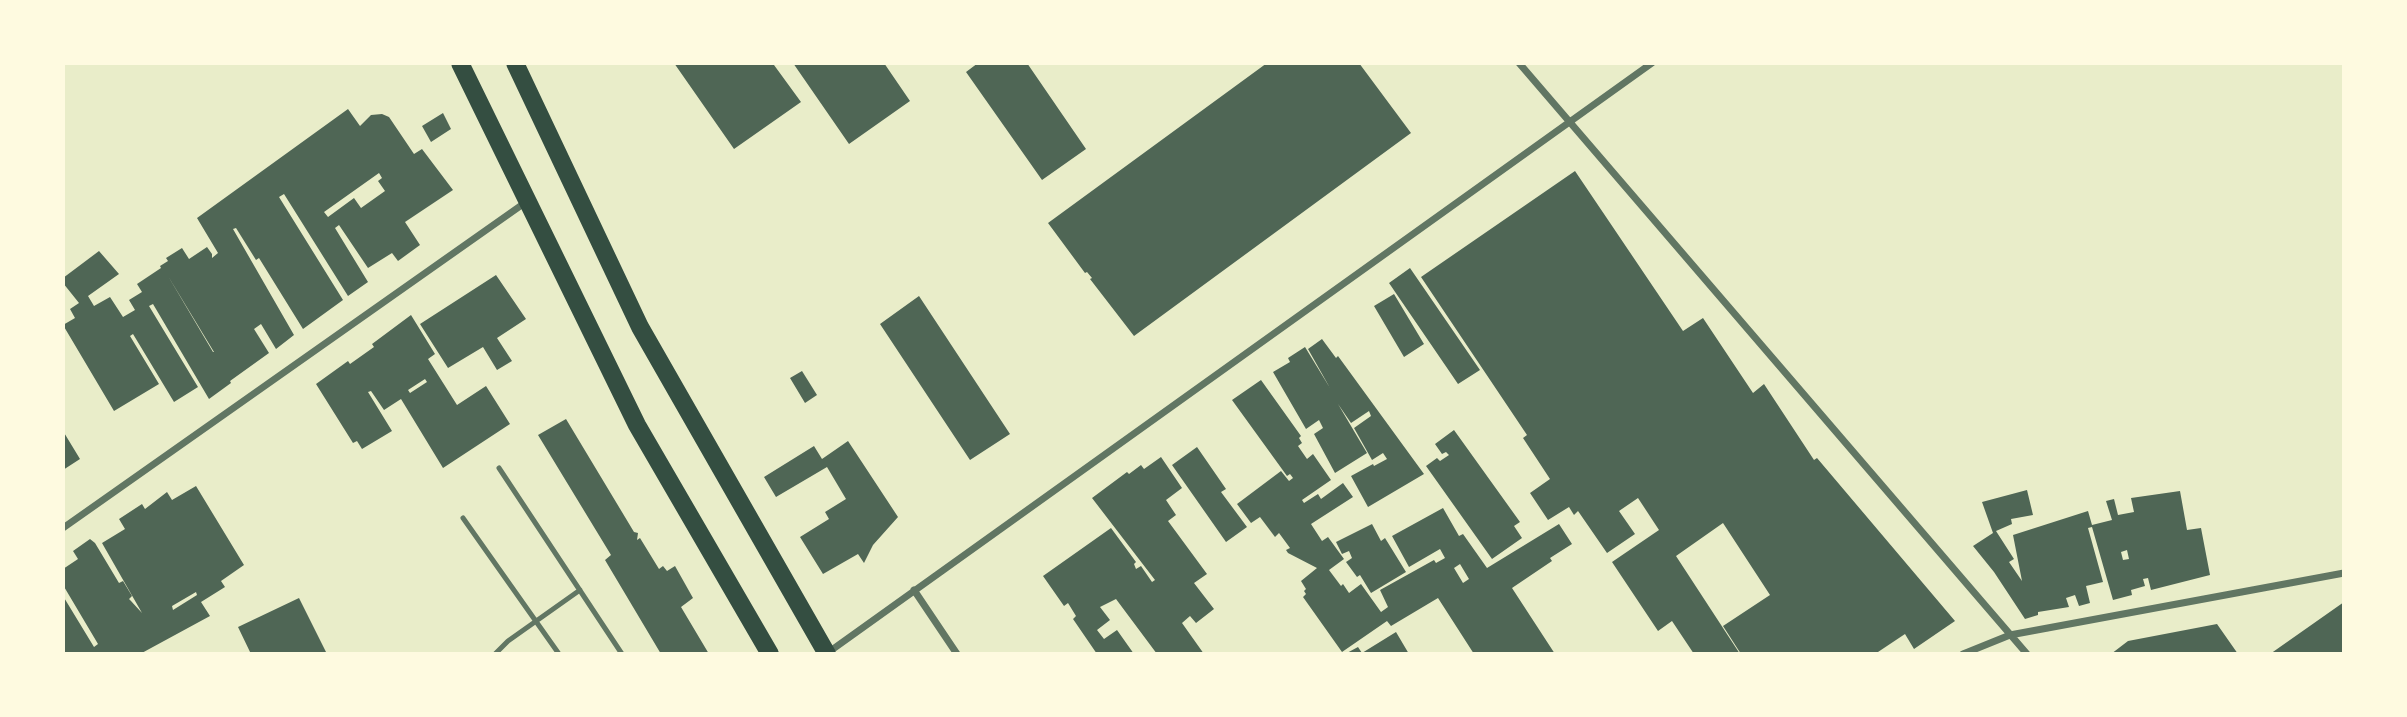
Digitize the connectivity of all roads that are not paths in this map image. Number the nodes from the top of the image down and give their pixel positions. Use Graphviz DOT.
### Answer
graph roads {
  1 [pos="460,63"];
  2 [pos="515,63"];
  3 [pos="1519,63"];
  4 [pos="1652,63"];
  5 [pos="1569,121"];
  6 [pos="526,202"];
  7 [pos="499,468"];
  8 [pos="463,517"];
  9 [pos="63,528"];
  10 [pos="2344,573"];
  11 [pos="580,590"];
  12 [pos="914,590"];
  13 [pos="536,621"];
  14 [pos="2010,635"];
  15 [pos="495,654"];
  16 [pos="559,654"];
  17 [pos="622,654"];
  18 [pos="769,654"];
  19 [pos="826,654"];
  20 [pos="957,654"];
  21 [pos="1963,654"];
  22 [pos="2027,654"];
  1 -- 6 [label="main road"];
  2 -- 19 [label="main road"];
  3 -- 5 [label="street"];
  4 -- 5 [label="street"];
  5 -- 12 [label="street"];
  5 -- 14 [label="street"];
  6 -- 9 [label="street"];
  6 -- 18 [label="main road"];
  7 -- 11 [label="lane"];
  8 -- 13 [label="lane"];
  10 -- 14 [label="street"];
  11 -- 13 [label="lane"];
  11 -- 17 [label="lane"];
  12 -- 19 [label="street"];
  12 -- 20 [label="street"];
  13 -- 15 [label="lane"];
  13 -- 16 [label="lane"];
  14 -- 21 [label="street"];
  14 -- 22 [label="street"];
}
